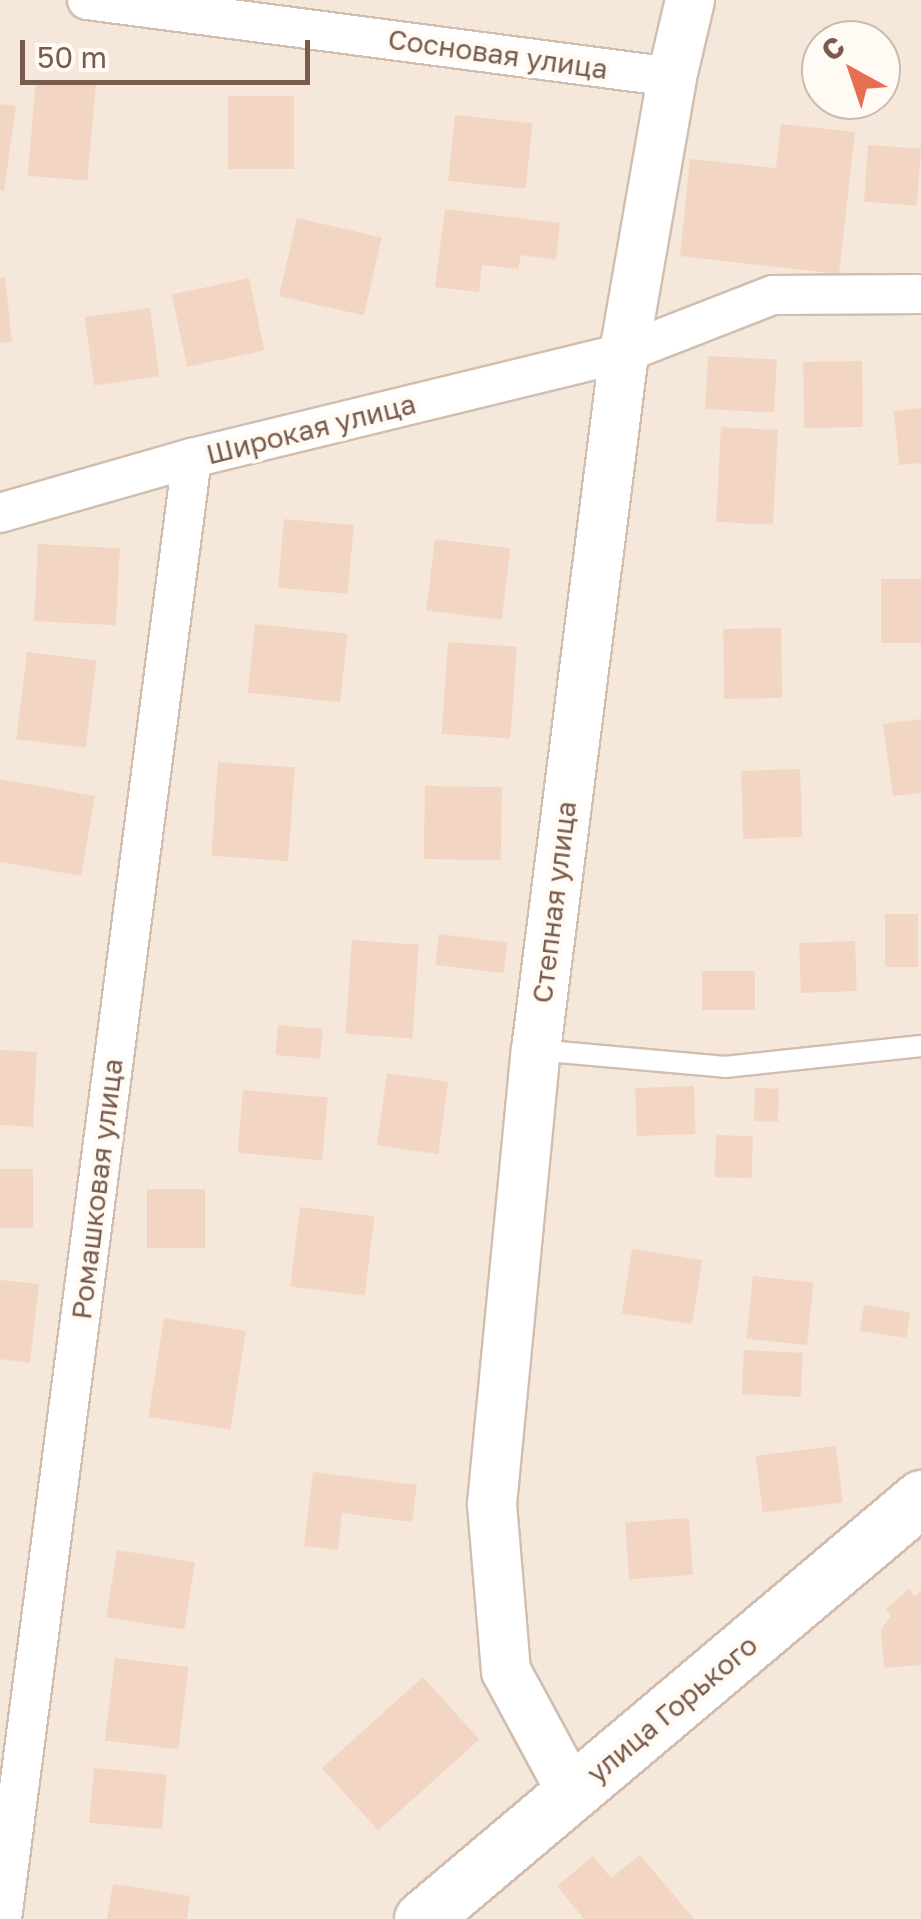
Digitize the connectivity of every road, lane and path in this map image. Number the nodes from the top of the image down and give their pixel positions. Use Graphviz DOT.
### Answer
graph roads {
  1 [pos="86,0"];
  2 [pos="690,0"];
  3 [pos="672,77"];
  4 [pos="921,294"];
  5 [pos="624,353"];
  6 [pos="192,458"];
  7 [pos="0,512"];
  8 [pos="921,1046"];
  9 [pos="536,1050"];
  10 [pos="921,1498"];
  11 [pos="572,1793"];
  12 [pos="2,1919"];
  13 [pos="422,1919"];
  1 -- 3 [label="street, Сосновая улица"];
  2 -- 3 [label="street, Степная улица"];
  3 -- 5 [label="street, Степная улица"];
  4 -- 5 [label="street, Широкая улица"];
  5 -- 6 [label="street, Широкая улица"];
  5 -- 9 [label="street, Степная улица"];
  6 -- 7 [label="street, Широкая улица"];
  6 -- 12 [label="street, Ромашковая улица"];
  8 -- 9 [label="lane"];
  9 -- 11 [label="street, Степная улица"];
  10 -- 11 [label="main road, улица Горького"];
  11 -- 13 [label="main road, улица Горького"];
}
